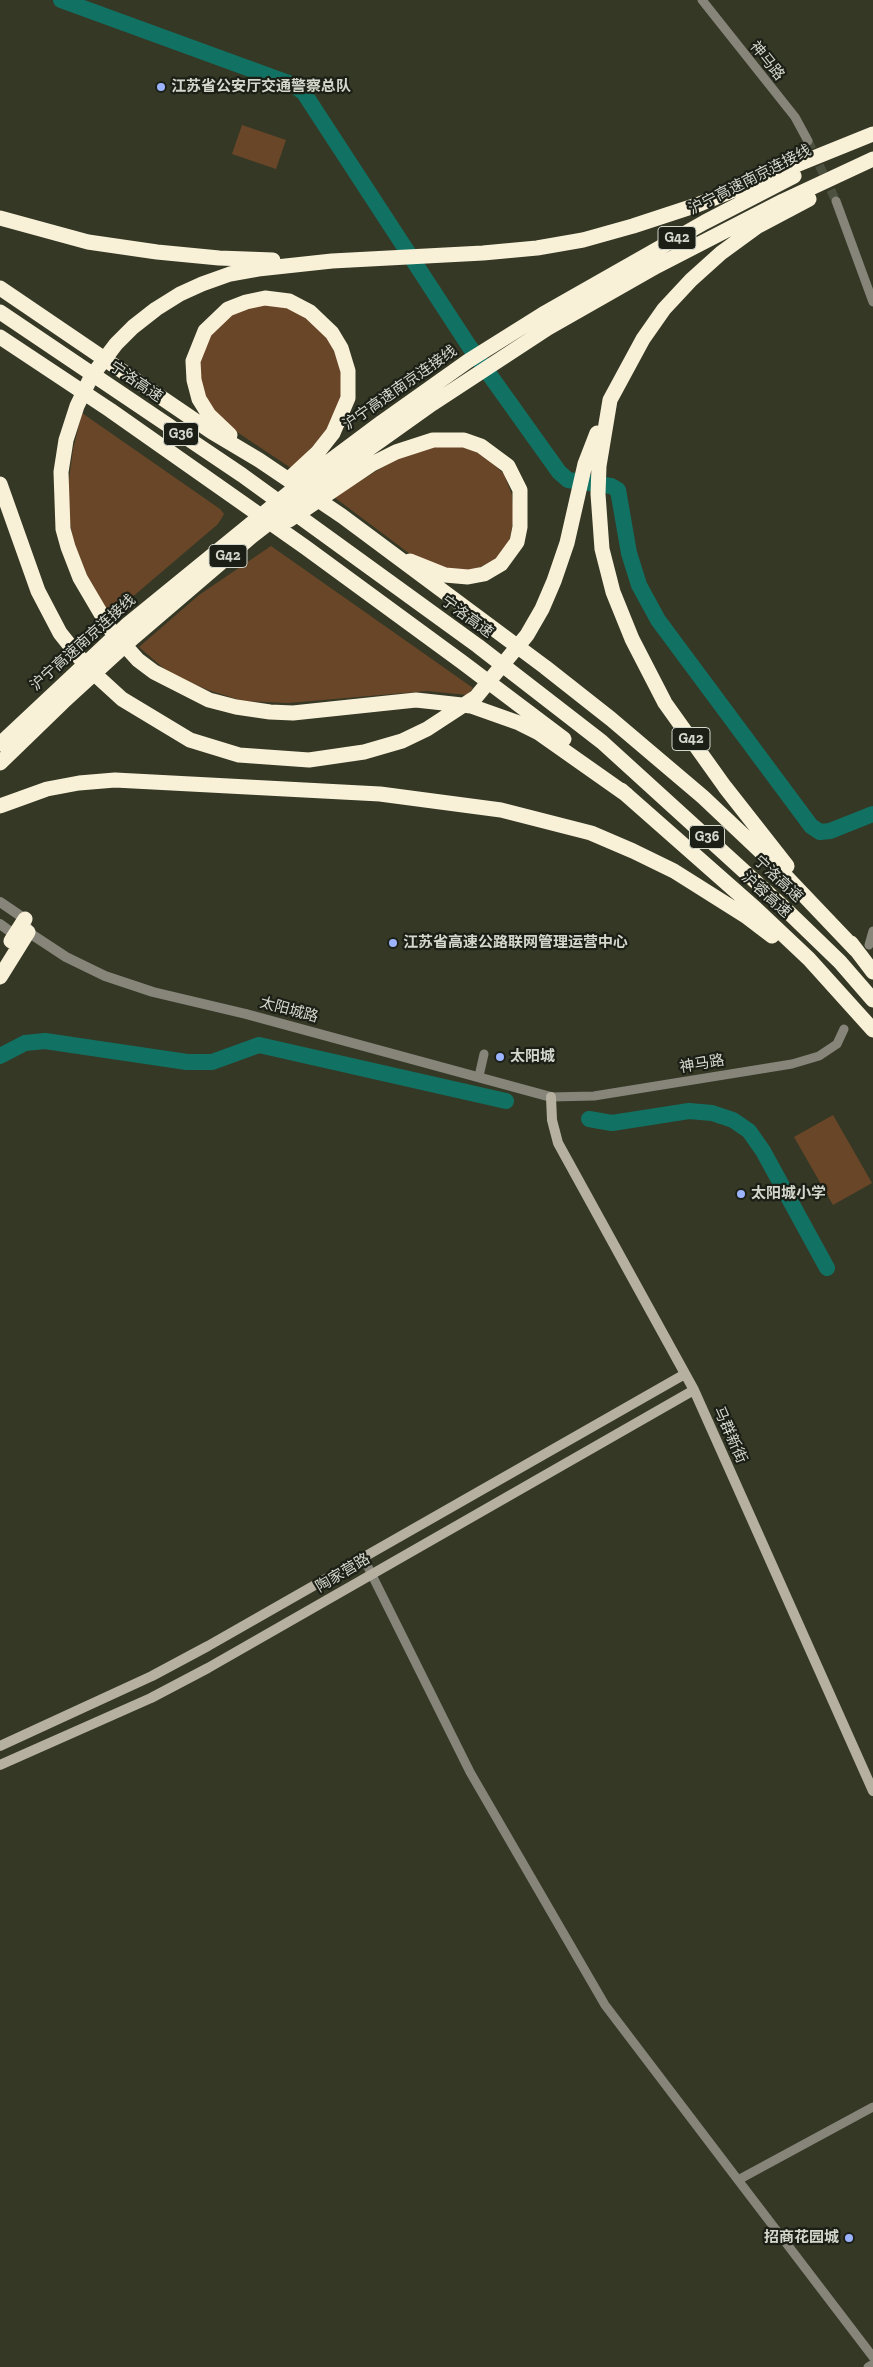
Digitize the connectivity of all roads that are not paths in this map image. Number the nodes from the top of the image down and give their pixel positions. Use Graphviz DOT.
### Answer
graph roads {
  1 [pos="702,0"];
  2 [pos="873,135"];
  3 [pos="808,141"];
  4 [pos="873,159"];
  5 [pos="873,168"];
  6 [pos="836,202"];
  7 [pos="0,218"];
  8 [pos="332,261"];
  9 [pos="0,288"];
  10 [pos="873,302"];
  11 [pos="0,312"];
  12 [pos="0,337"];
  13 [pos="490,356"];
  14 [pos="259,460"];
  15 [pos="592,466"];
  16 [pos="0,484"];
  17 [pos="383,546"];
  18 [pos="194,584"];
  19 [pos="128,624"];
  20 [pos="0,744"];
  21 [pos="0,764"];
  22 [pos="627,795"];
  23 [pos="0,806"];
  24 [pos="0,902"];
  25 [pos="0,924"];
  26 [pos="23,928"];
  27 [pos="873,931"];
  28 [pos="863,947"];
  29 [pos="0,959"];
  30 [pos="873,972"];
  31 [pos="0,977"];
  32 [pos="829,980"];
  33 [pos="873,1000"];
  34 [pos="844,1029"];
  35 [pos="873,1030"];
  36 [pos="484,1054"];
  37 [pos="479,1076"];
  38 [pos="551,1097"];
  39 [pos="685,1374"];
  40 [pos="694,1390"];
  41 [pos="363,1557"];
  42 [pos="371,1574"];
  43 [pos="0,1746"];
  44 [pos="0,1765"];
  45 [pos="873,1791"];
  46 [pos="873,2107"];
  47 [pos="738,2180"];
  48 [pos="873,2357"];
  49 [pos="873,2364"];
  50 [pos="868,2367"];
  1 -- 3 [label="street, 神马路"];
  2 -- 8 [label="highway, G42"];
  2 -- 13 [label="highway, 沪宁高速南京连接线 / G42"];
  4 -- 13 [label="highway, 沪宁高速南京连接线 / G42"];
  5 -- 15 [label="highway, G42"];
  6 -- 10 [label="street"];
  7 -- 8 [label="highway"];
  8 -- 22 [label="highway, G42"];
  9 -- 14 [label="highway"];
  11 -- 33 [label="highway, 宁洛高速 / G36"];
  12 -- 22 [label="highway, G36"];
  13 -- 18 [label="highway, 沪宁高速南京连接线 / G42"];
  13 -- 19 [label="highway, 沪宁高速南京连接线 / G42"];
  14 -- 17 [label="highway"];
  14 -- 19 [label="highway"];
  15 -- 16 [label="highway"];
  15 -- 28 [label="highway, G42"];
  17 -- 18 [label="highway"];
  17 -- 28 [label="highway"];
  18 -- 21 [label="highway, 沪宁高速南京连接线 / G42"];
  19 -- 20 [label="highway, 沪宁高速南京连接线 / G42"];
  22 -- 32 [label="highway, 沪蓉高速 / G42"];
  23 -- 32 [label="highway"];
  24 -- 26 [label="street, 太阳城路"];
  25 -- 26 [label="street, 太阳城路"];
  26 -- 29 [label="highway"];
  26 -- 31 [label="highway"];
  26 -- 37 [label="street, 太阳城路"];
  27 -- 28 [label="street"];
  28 -- 30 [label="highway, G42"];
  32 -- 35 [label="highway, 沪蓉高速 / G42"];
  34 -- 38 [label="street, 神马路"];
  36 -- 37 [label="street"];
  37 -- 38 [label="street, 太阳城路"];
  38 -- 39 [label="main road, 马群新街"];
  39 -- 40 [label="main road, 马群新街"];
  39 -- 41 [label="main road, 陶家营路"];
  40 -- 42 [label="main road, 陶家营路"];
  40 -- 45 [label="main road, 马群新街"];
  41 -- 42 [label="street"];
  41 -- 43 [label="main road, 陶家营路"];
  42 -- 44 [label="main road, 陶家营路"];
  42 -- 47 [label="street"];
  46 -- 47 [label="street"];
  47 -- 48 [label="street"];
  49 -- 50 [label="street"];
}
